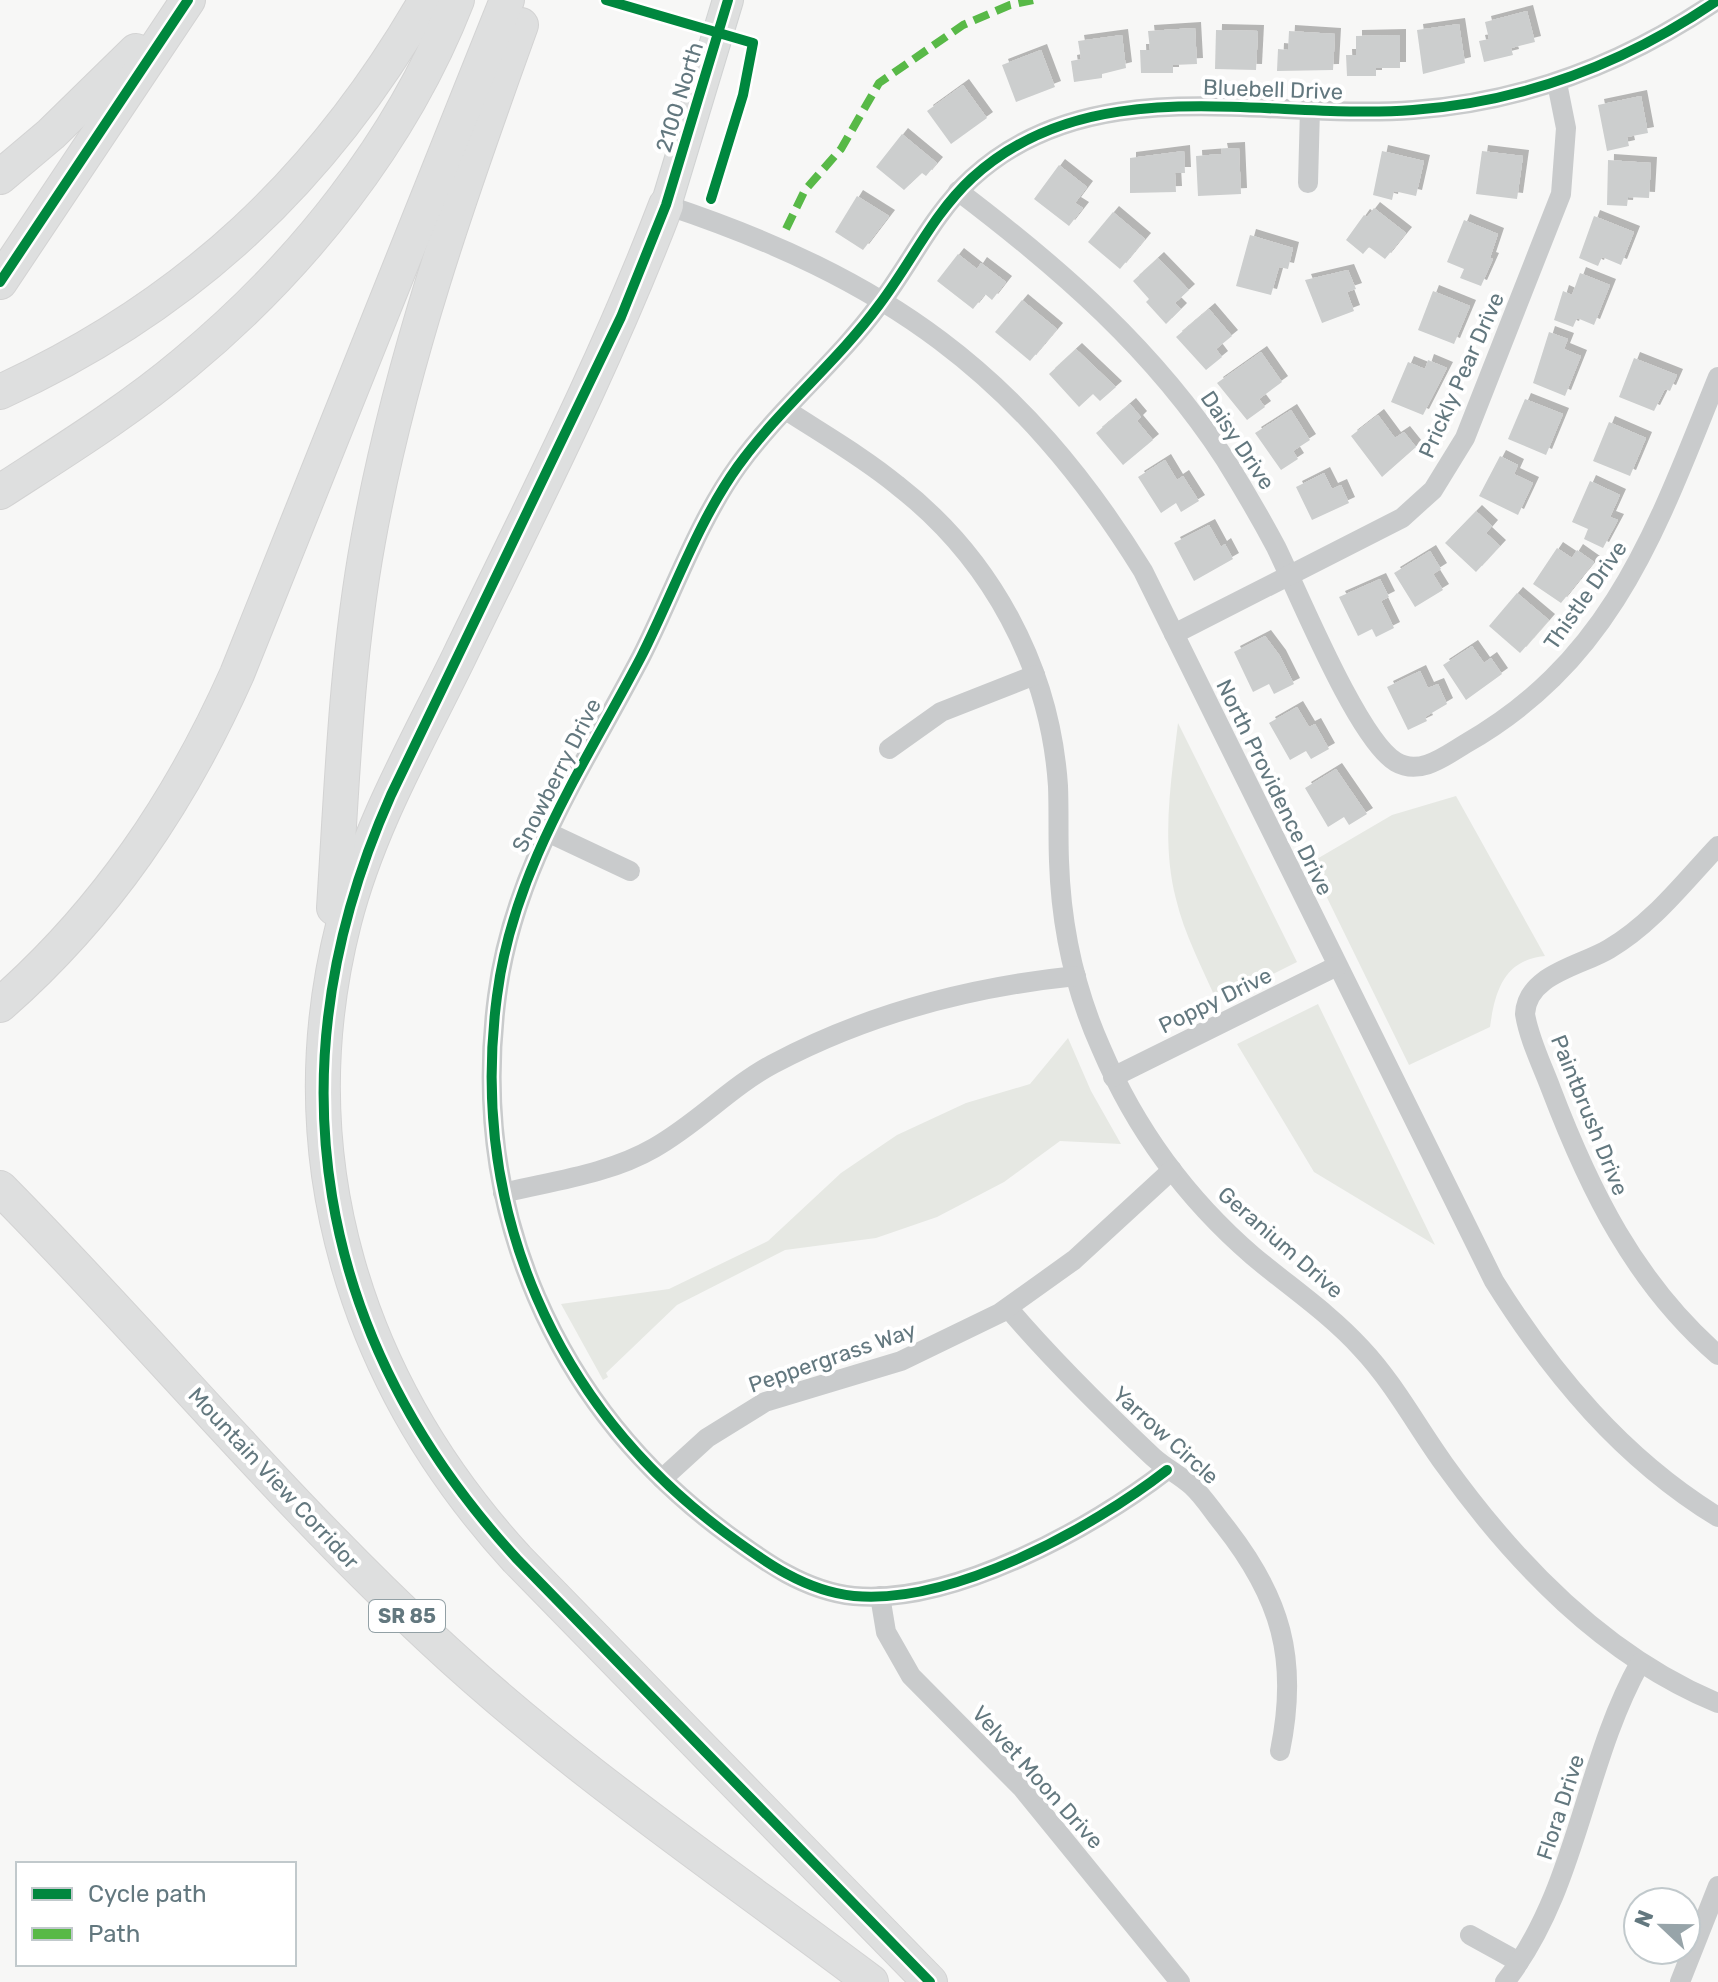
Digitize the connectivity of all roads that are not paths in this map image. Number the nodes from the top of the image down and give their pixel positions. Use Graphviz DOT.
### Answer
graph roads {
  1 [pos="181,0"];
  2 [pos="188,0"];
  3 [pos="426,0"];
  4 [pos="457,0"];
  5 [pos="507,0"];
  6 [pos="530,0"];
  7 [pos="728,0"];
  8 [pos="1718,0"];
  9 [pos="1557,83"];
  10 [pos="1310,109"];
  11 [pos="0,177"];
  12 [pos="1308,183"];
  13 [pos="958,191"];
  14 [pos="666,205"];
  15 [pos="0,282"];
  16 [pos="883,300"];
  17 [pos="1718,377"];
  18 [pos="0,392"];
  19 [pos="786,410"];
  20 [pos="0,492"];
  21 [pos="1290,577"];
  22 [pos="1174,634"];
  23 [pos="1035,675"];
  24 [pos="889,749"];
  25 [pos="1409,767"];
  26 [pos="545,831"];
  27 [pos="1718,846"];
  28 [pos="630,871"];
  29 [pos="1337,966"];
  30 [pos="1076,976"];
  31 [pos="0,1005"];
  32 [pos="327,1016"];
  33 [pos="1113,1077"];
  34 [pos="1172,1170"];
  35 [pos="0,1188"];
  36 [pos="503,1193"];
  37 [pos="1008,1308"];
  38 [pos="1718,1355"];
  39 [pos="1167,1470"];
  40 [pos="662,1479"];
  41 [pos="1718,1517"];
  42 [pos="880,1596"];
  43 [pos="1640,1663"];
  44 [pos="1718,1703"];
  45 [pos="1280,1751"];
  46 [pos="1718,1886"];
  47 [pos="1470,1935"];
  48 [pos="1519,1962"];
  49 [pos="871,1982"];
  50 [pos="930,1982"];
  51 [pos="1180,1982"];
  52 [pos="1505,1982"];
  53 [pos="1680,1982"];
  1 -- 11 [label="highway"];
  2 -- 15 [label="highway"];
  3 -- 18 [label="highway"];
  4 -- 20 [label="highway"];
  5 -- 31 [label="highway"];
  6 -- 32 [label="highway"];
  7 -- 14 [label="main road, 2100 North"];
  8 -- 9 [label="street, Bluebell Drive"];
  9 -- 10 [label="street, Bluebell Drive"];
  9 -- 21 [label="street, Prickly Pear Drive"];
  10 -- 12 [label="street"];
  10 -- 13 [label="street, Bluebell Drive"];
  13 -- 16 [label="street, Bluebell Drive"];
  13 -- 21 [label="street, Daisy Drive"];
  14 -- 16 [label="street, North Providence Drive"];
  14 -- 32 [label="highway"];
  16 -- 19 [label="street, Snowberry Drive"];
  16 -- 22 [label="street, North Providence Drive"];
  17 -- 25 [label="street, Thistle Drive"];
  19 -- 23 [label="street, Geranium Drive"];
  19 -- 26 [label="street, Snowberry Drive"];
  21 -- 22 [label="street, Prickly Pear Drive"];
  21 -- 25 [label="street, Daisy Drive"];
  22 -- 29 [label="street, North Providence Drive"];
  23 -- 24 [label="street"];
  23 -- 30 [label="street, Geranium Drive"];
  26 -- 28 [label="street"];
  26 -- 36 [label="street, Snowberry Drive"];
  27 -- 38 [label="street, Paintbrush Drive"];
  29 -- 33 [label="street, Poppy Drive"];
  29 -- 41 [label="street, North Providence Drive"];
  30 -- 33 [label="street, Geranium Drive"];
  30 -- 36 [label="street"];
  32 -- 50 [label="highway"];
  33 -- 34 [label="street, Geranium Drive"];
  34 -- 37 [label="street, Peppergrass Way"];
  34 -- 43 [label="street, Geranium Drive"];
  35 -- 49 [label="highway, Mountain View Corridor / SR 85"];
  36 -- 40 [label="street, Snowberry Drive"];
  37 -- 39 [label="street, Yarrow Circle"];
  37 -- 40 [label="street, Peppergrass Way"];
  39 -- 42 [label="street, Snowberry Drive"];
  39 -- 45 [label="street, Yarrow Circle"];
  40 -- 42 [label="street, Snowberry Drive"];
  42 -- 51 [label="street, Velvet Moon Drive"];
  43 -- 44 [label="street, Geranium Drive"];
  43 -- 48 [label="street, Flora Drive"];
  46 -- 53 [label="street"];
  47 -- 48 [label="street"];
  48 -- 52 [label="street, Flora Drive"];
}
